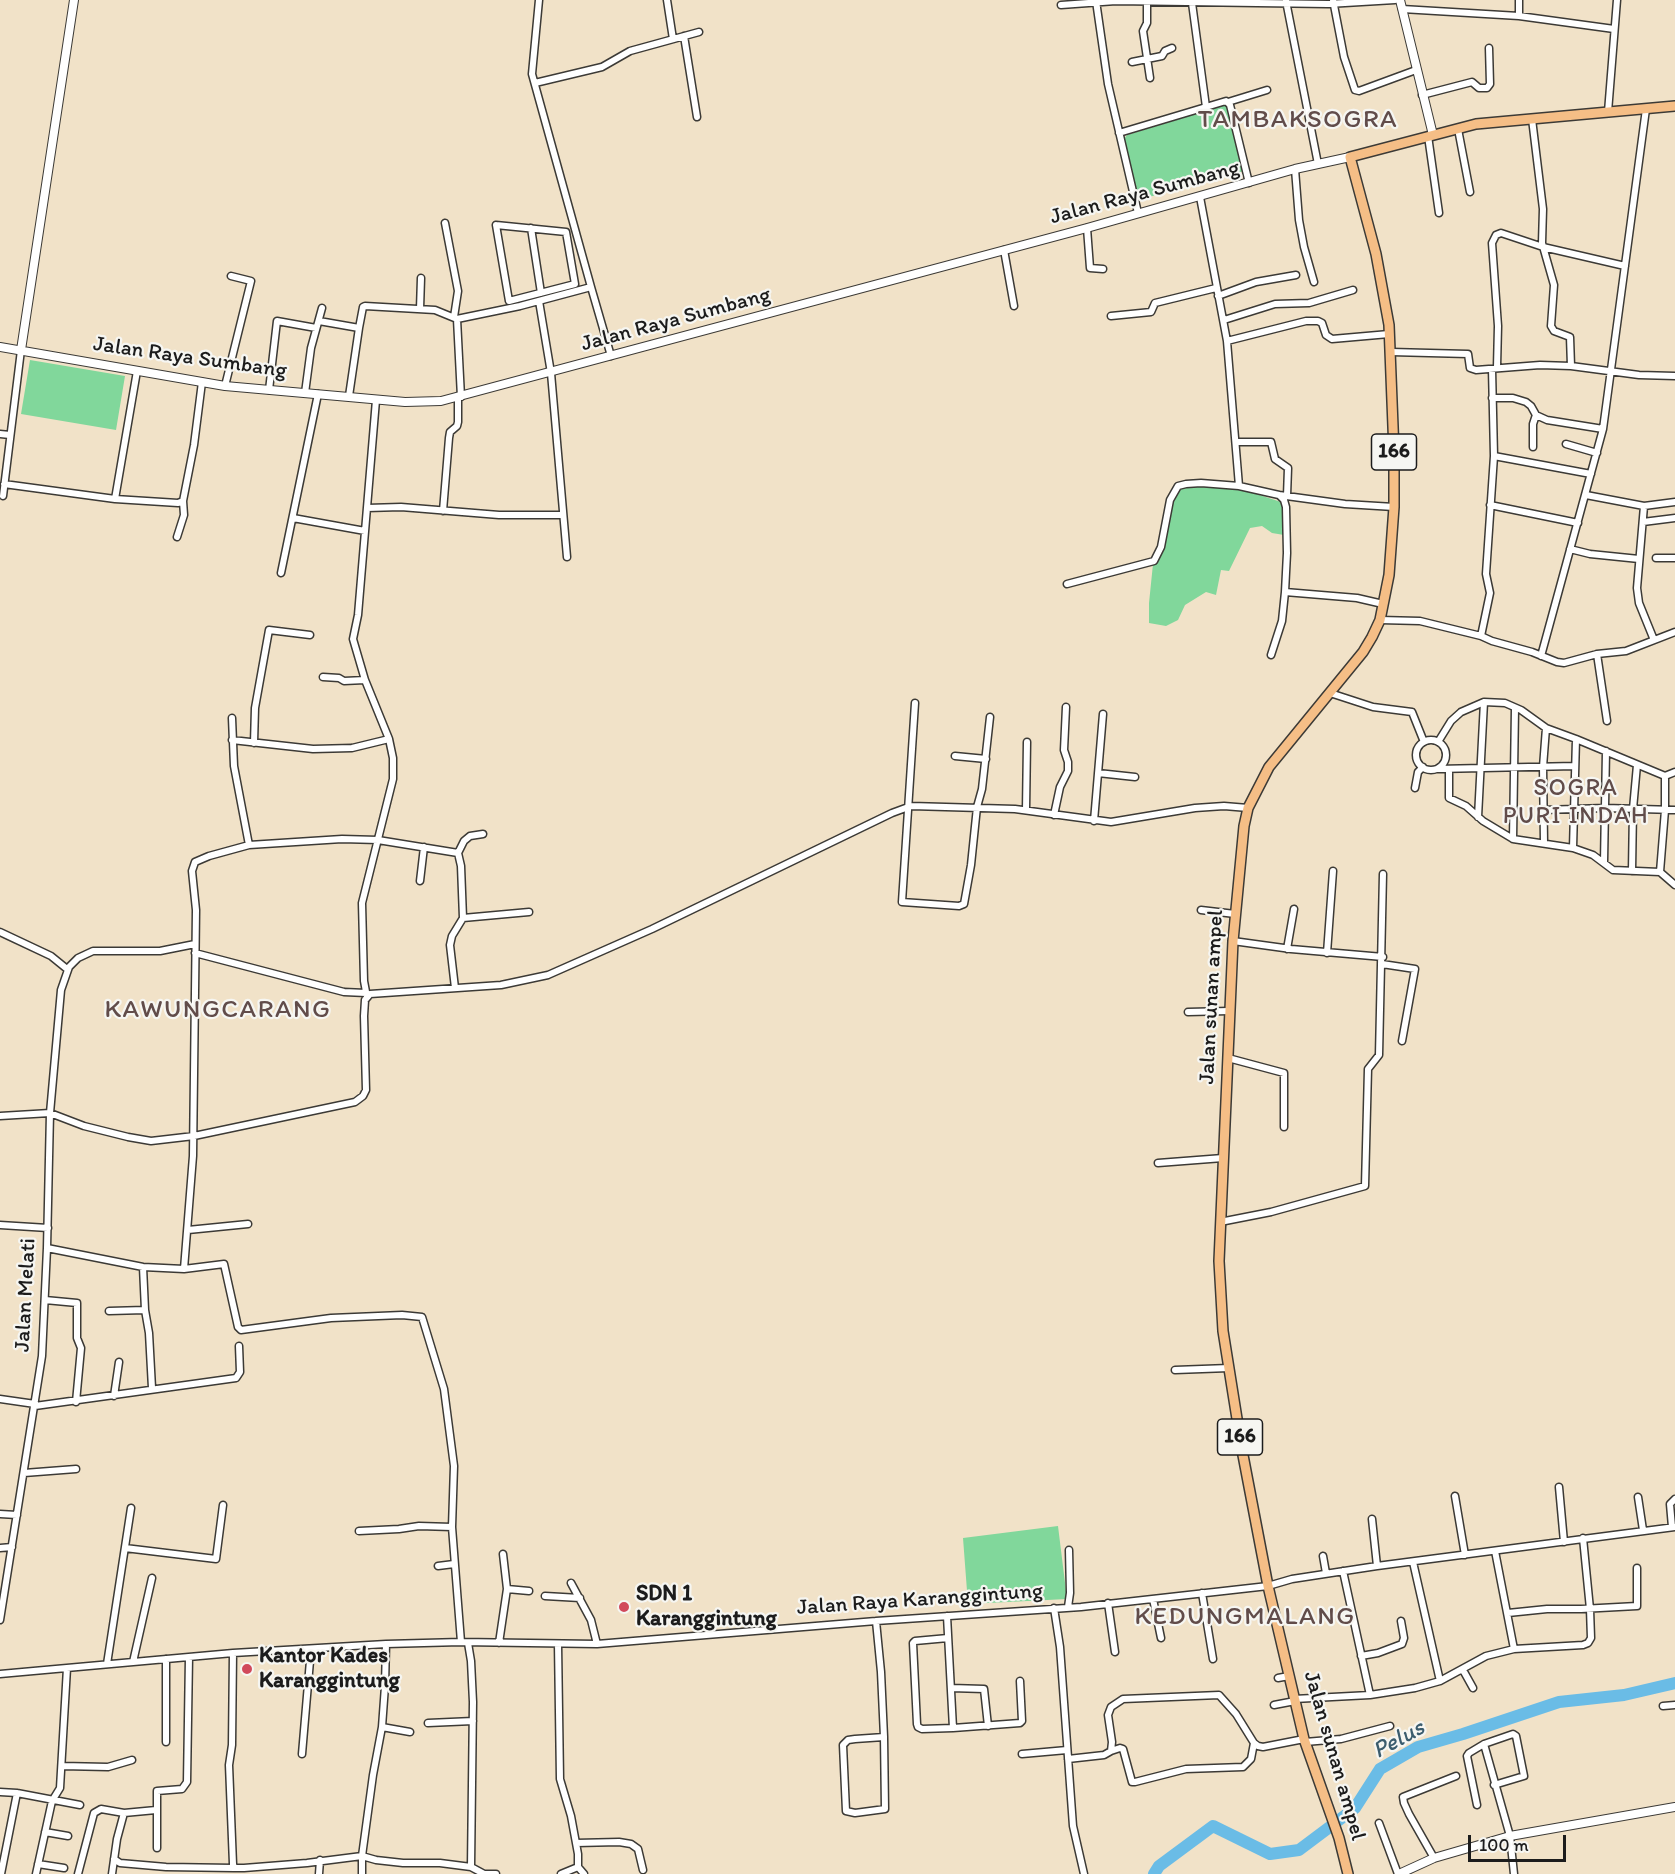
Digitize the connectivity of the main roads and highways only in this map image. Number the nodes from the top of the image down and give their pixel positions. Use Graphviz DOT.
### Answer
graph roads {
  1 [pos="1675,106"];
  2 [pos="1348,1874"];
  1 -- 2 [label="main road, Jalan sunan ampel / 166"];
}
